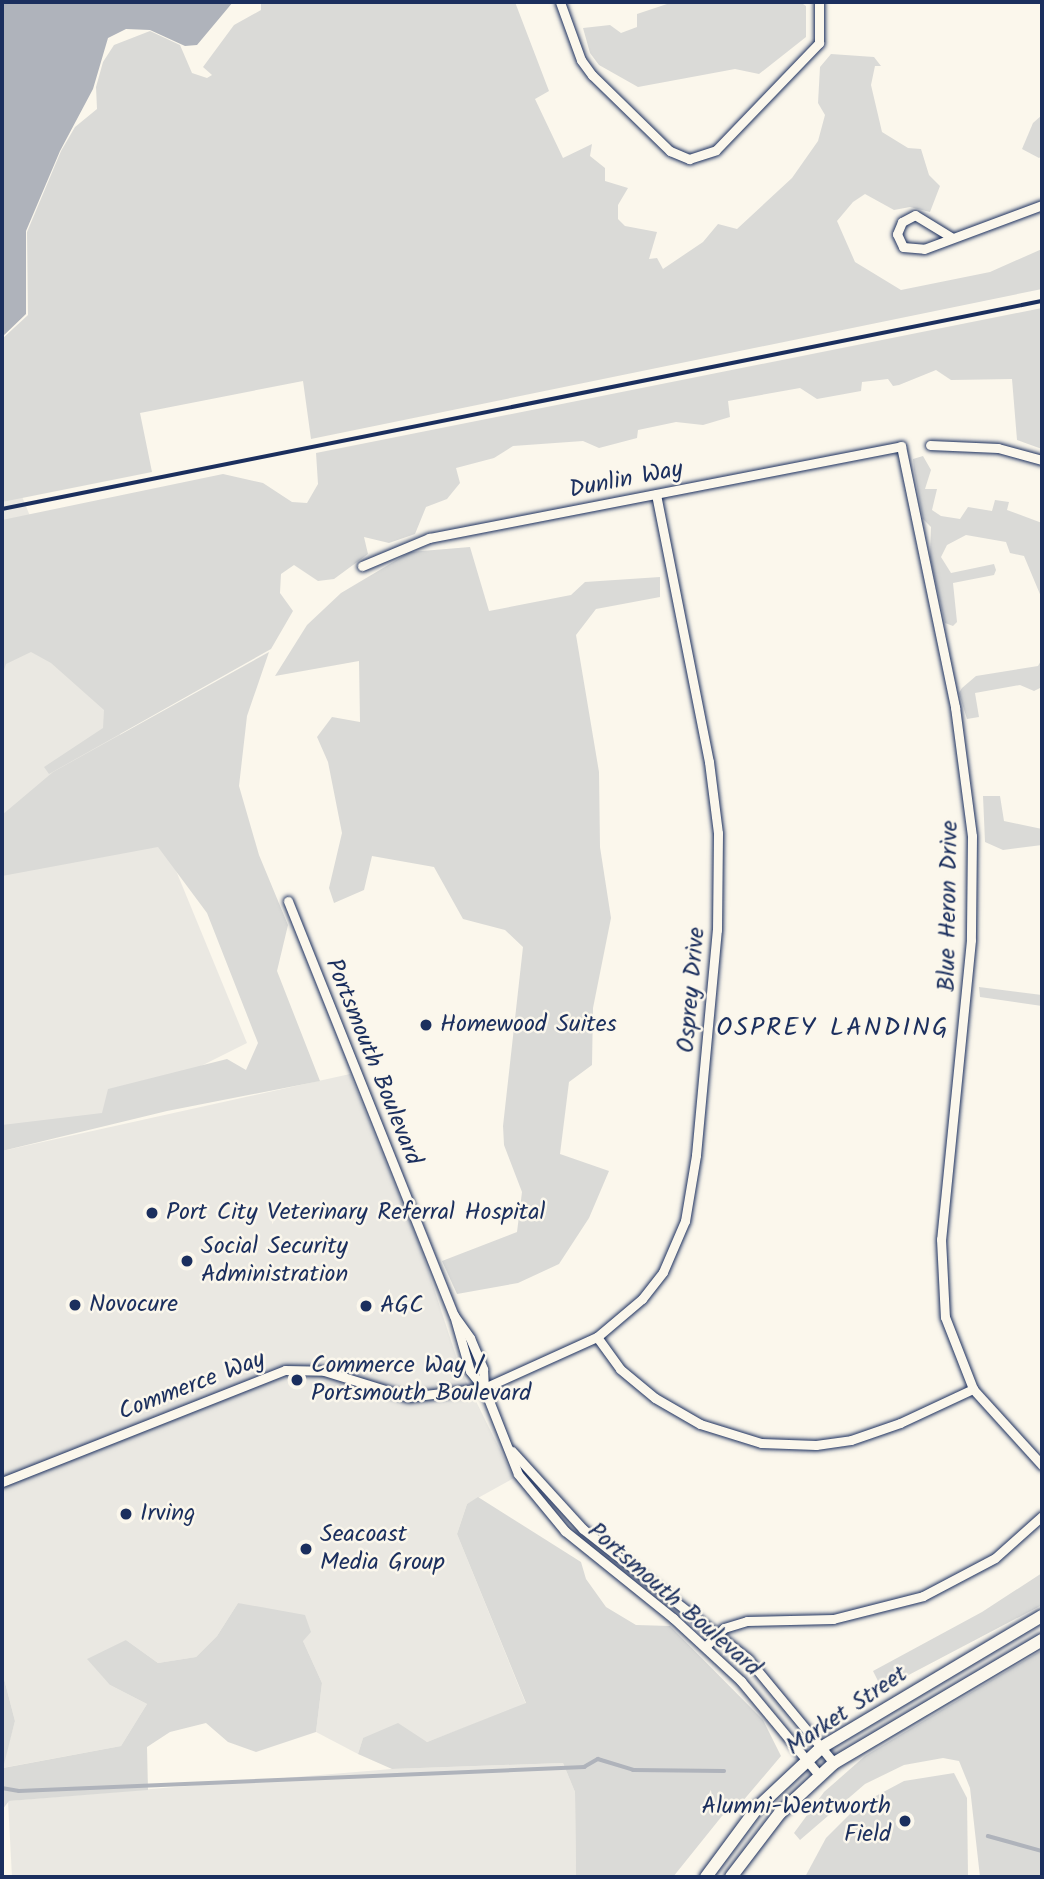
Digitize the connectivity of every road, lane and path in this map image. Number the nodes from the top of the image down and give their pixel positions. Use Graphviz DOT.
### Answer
graph roads {
  1 [pos="560,2"];
  2 [pos="819,2"];
  3 [pos="1042,205"];
  4 [pos="951,237"];
  5 [pos="930,444"];
  6 [pos="901,446"];
  7 [pos="1042,460"];
  8 [pos="656,494"];
  9 [pos="362,566"];
  10 [pos="288,901"];
  11 [pos="597,1337"];
  12 [pos="484,1388"];
  13 [pos="973,1389"];
  14 [pos="511,1449"];
  15 [pos="1042,1465"];
  16 [pos="2,1482"];
  17 [pos="1042,1516"];
  18 [pos="1042,1616"];
  19 [pos="718,1633"];
  20 [pos="1042,1640"];
  21 [pos="705,1647"];
  22 [pos="822,1747"];
  23 [pos="807,1759"];
  24 [pos="834,1763"];
  25 [pos="819,1775"];
  26 [pos="706,1877"];
  27 [pos="731,1877"];
  1 -- 2 [label="street"];
  3 -- 4 [label="street"];
  4 -- 4 [label="street"];
  5 -- 7 [label="street"];
  6 -- 8 [label="street, Dunlin Way"];
  6 -- 13 [label="street, Blue Heron Drive"];
  8 -- 9 [label="street, Dunlin Way"];
  8 -- 11 [label="street, Osprey Drive"];
  10 -- 12 [label="street, Portsmouth Boulevard"];
  11 -- 12 [label="street, Osprey Drive"];
  11 -- 13 [label="street"];
  12 -- 14 [label="street, Portsmouth Boulevard"];
  12 -- 16 [label="street, Commerce Way"];
  13 -- 15 [label="street, Blue Heron Drive"];
  14 -- 19 [label="street, Portsmouth Boulevard"];
  14 -- 21 [label="street, Portsmouth Boulevard"];
  17 -- 19 [label="street"];
  18 -- 22 [label="main road, Market Street"];
  19 -- 21 [label="street"];
  19 -- 22 [label="street, Portsmouth Boulevard"];
  20 -- 24 [label="main road, Market Street"];
  21 -- 23 [label="street, Portsmouth Boulevard"];
  22 -- 23 [label="main road, Market Street"];
  22 -- 24 [label="street, Portsmouth Boulevard"];
  23 -- 25 [label="street, Portsmouth Boulevard"];
  23 -- 26 [label="main road, Market Street"];
  24 -- 25 [label="main road, Market Street"];
  25 -- 27 [label="main road, Market Street"];
}
